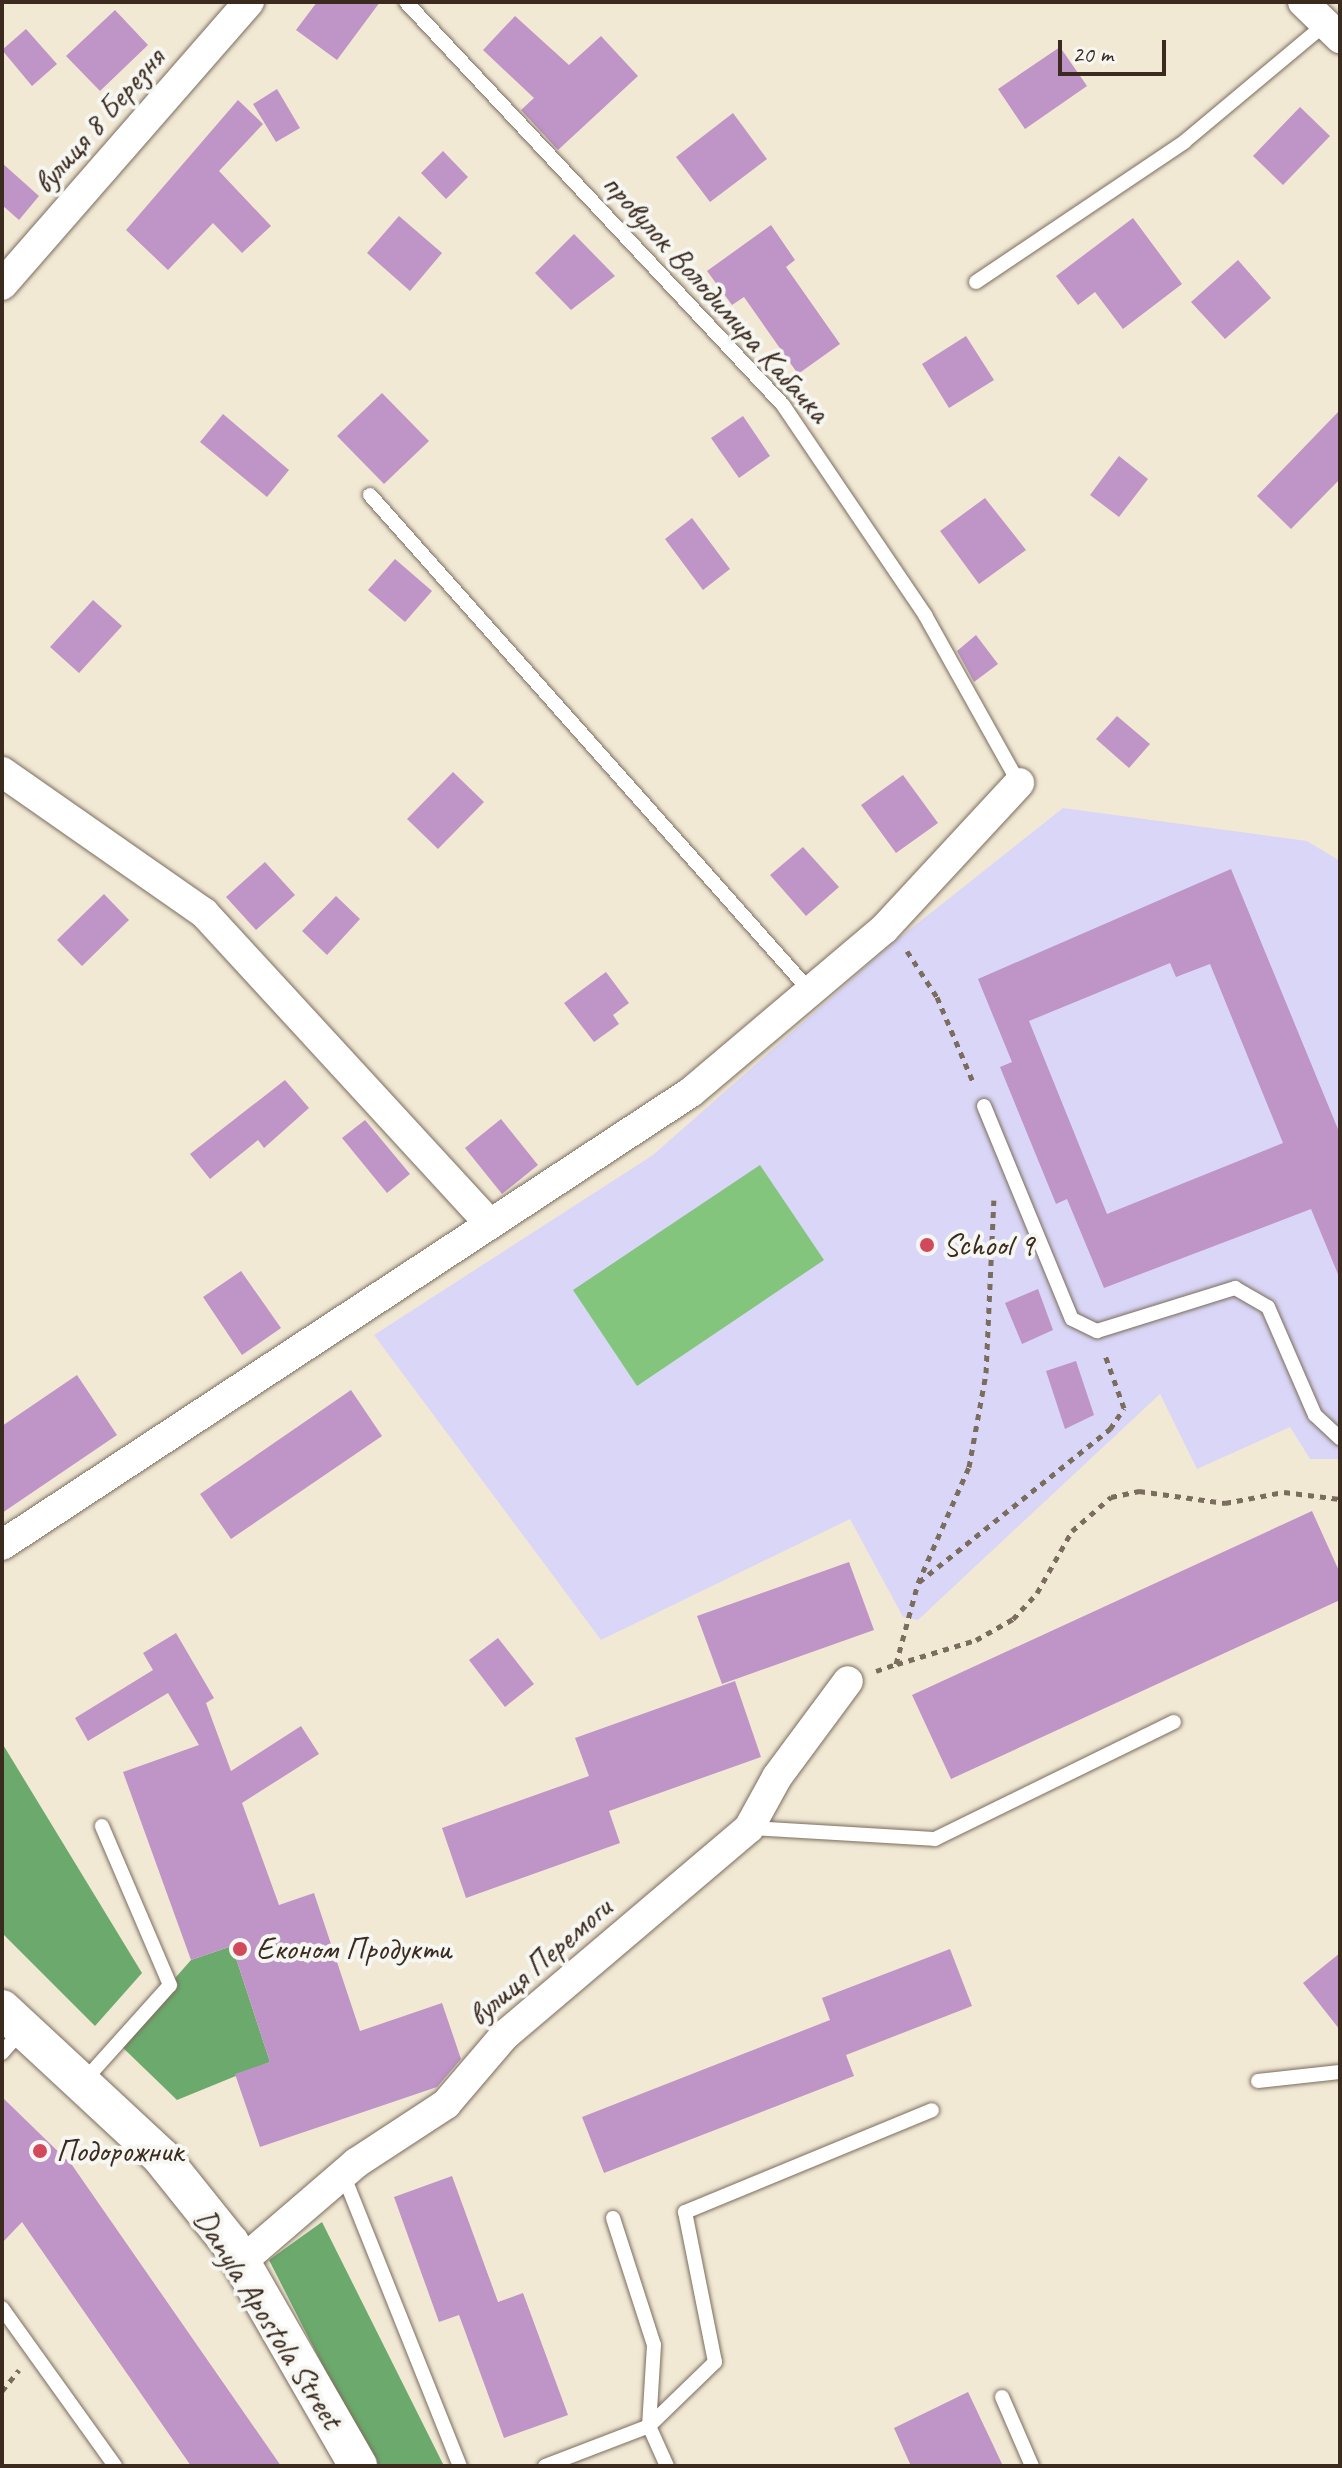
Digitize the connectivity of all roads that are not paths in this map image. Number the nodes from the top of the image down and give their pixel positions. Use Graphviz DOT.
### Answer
graph roads {
  1 [pos="249,2"];
  2 [pos="406,2"];
  3 [pos="1303,2"];
  4 [pos="1332,32"];
  5 [pos="976,282"];
  6 [pos="2,285"];
  7 [pos="370,495"];
  8 [pos="2,772"];
  9 [pos="1019,783"];
  10 [pos="811,993"];
  11 [pos="984,1106"];
  12 [pos="489,1223"];
  13 [pos="1340,1438"];
  14 [pos="2,1545"];
  15 [pos="848,1681"];
  16 [pos="1174,1722"];
  17 [pos="102,1826"];
  18 [pos="749,1828"];
  19 [pos="9,2030"];
  20 [pos="1340,2072"];
  21 [pos="1258,2081"];
  22 [pos="82,2083"];
  23 [pos="932,2110"];
  24 [pos="343,2174"];
  25 [pos="613,2218"];
  26 [pos="241,2262"];
  27 [pos="2,2308"];
  28 [pos="1002,2397"];
  29 [pos="649,2426"];
  30 [pos="115,2466"];
  31 [pos="358,2466"];
  32 [pos="460,2466"];
  33 [pos="545,2466"];
  34 [pos="667,2466"];
  35 [pos="1032,2466"];
  1 -- 6 [label="street, вулиця 8 Березня"];
  2 -- 9 [label="lane, провулок Володимира Кабачка"];
  3 -- 4 [label="street"];
  4 -- 5 [label="lane"];
  7 -- 10 [label="lane"];
  8 -- 12 [label="street"];
  9 -- 10 [label="street"];
  10 -- 12 [label="street"];
  11 -- 13 [label="lane"];
  12 -- 14 [label="street"];
  15 -- 18 [label="street, вулиця Перемоги"];
  16 -- 18 [label="lane"];
  17 -- 22 [label="lane"];
  18 -- 24 [label="street, вулиця Перемоги"];
  19 -- 22 [label="street, Danyla Apostola Street"];
  20 -- 21 [label="lane"];
  22 -- 26 [label="street, Danyla Apostola Street"];
  23 -- 29 [label="lane"];
  24 -- 26 [label="street, вулиця Перемоги"];
  24 -- 32 [label="lane"];
  25 -- 29 [label="lane"];
  26 -- 31 [label="street, Danyla Apostola Street"];
  27 -- 30 [label="lane"];
  28 -- 35 [label="lane"];
  29 -- 33 [label="lane"];
  29 -- 34 [label="lane"];
}
